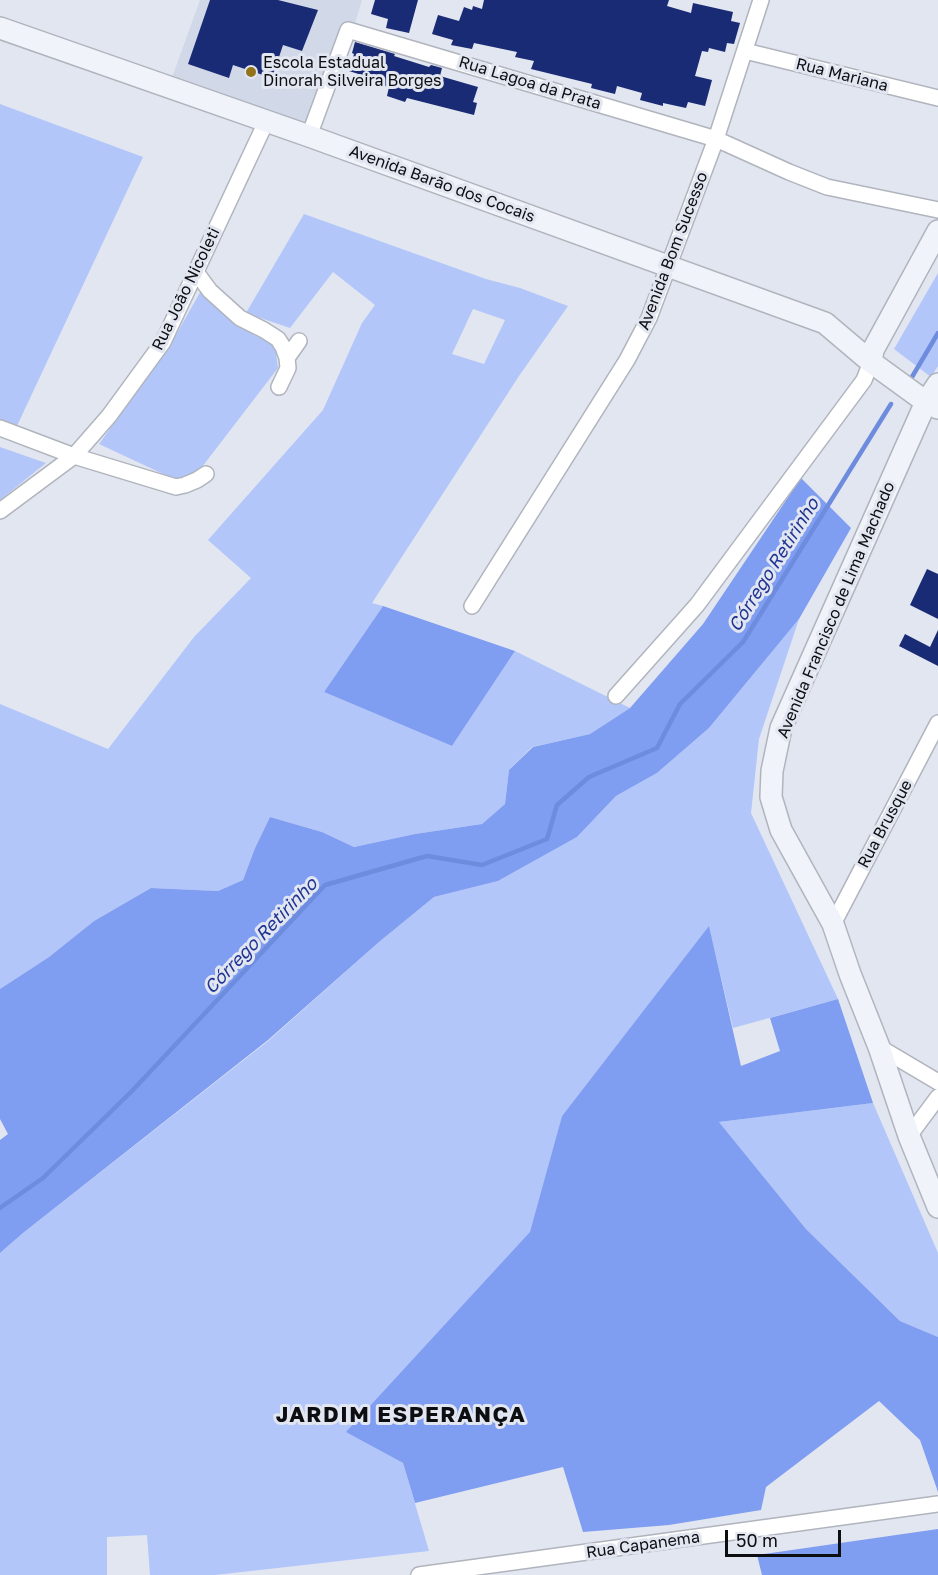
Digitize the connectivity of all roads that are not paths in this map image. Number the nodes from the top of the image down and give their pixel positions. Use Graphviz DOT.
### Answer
graph roads {
  1 [pos="756,1"];
  2 [pos="0,28"];
  3 [pos="745,51"];
  4 [pos="938,98"];
  5 [pos="266,122"];
  6 [pos="309,136"];
  7 [pos="716,139"];
  8 [pos="938,210"];
  9 [pos="938,231"];
  10 [pos="669,266"];
  11 [pos="196,272"];
  12 [pos="299,341"];
  13 [pos="287,358"];
  14 [pos="871,362"];
  15 [pos="938,384"];
  16 [pos="279,387"];
  17 [pos="932,405"];
  18 [pos="0,428"];
  19 [pos="75,456"];
  20 [pos="206,474"];
  21 [pos="0,511"];
  22 [pos="472,606"];
  23 [pos="616,696"];
  24 [pos="938,723"];
  25 [pos="833,924"];
  26 [pos="879,1047"];
  27 [pos="938,1082"];
  28 [pos="938,1097"];
  29 [pos="909,1136"];
  30 [pos="938,1207"];
  31 [pos="938,1504"];
  32 [pos="419,1575"];
  1 -- 3 [label="street, Avenida Bom Sucesso"];
  2 -- 5 [label="street, Avenida Barão dos Cocais"];
  3 -- 4 [label="street, Rua Mariana"];
  3 -- 7 [label="street, Avenida Bom Sucesso"];
  5 -- 6 [label="street, Avenida Barão dos Cocais"];
  5 -- 11 [label="street, Rua João Nicoleti"];
  6 -- 7 [label="street, Rua Lagoa da Prata"];
  6 -- 10 [label="street, Avenida Barão dos Cocais"];
  7 -- 8 [label="street"];
  7 -- 10 [label="street, Avenida Bom Sucesso"];
  9 -- 14 [label="street"];
  10 -- 14 [label="street, Avenida Barão dos Cocais"];
  10 -- 22 [label="street, Avenida Bom Sucesso"];
  11 -- 13 [label="street"];
  11 -- 19 [label="street, Rua João Nicoleti"];
  12 -- 13 [label="street"];
  13 -- 16 [label="street"];
  14 -- 17 [label="street, Avenida Barão dos Cocais"];
  14 -- 23 [label="street"];
  15 -- 17 [label="street, Avenida Francisco de Lima Machado"];
  17 -- 25 [label="street, Avenida Francisco de Lima Machado"];
  18 -- 19 [label="street"];
  19 -- 20 [label="street"];
  19 -- 21 [label="street, Rua João Nicoleti"];
  24 -- 25 [label="street, Rua Brusque"];
  25 -- 26 [label="street, Avenida Francisco de Lima Machado"];
  26 -- 27 [label="street"];
  26 -- 29 [label="street, Avenida Francisco de Lima Machado"];
  28 -- 29 [label="street"];
  29 -- 30 [label="street, Avenida Francisco de Lima Machado"];
  31 -- 32 [label="street, Rua Capanema"];
}
